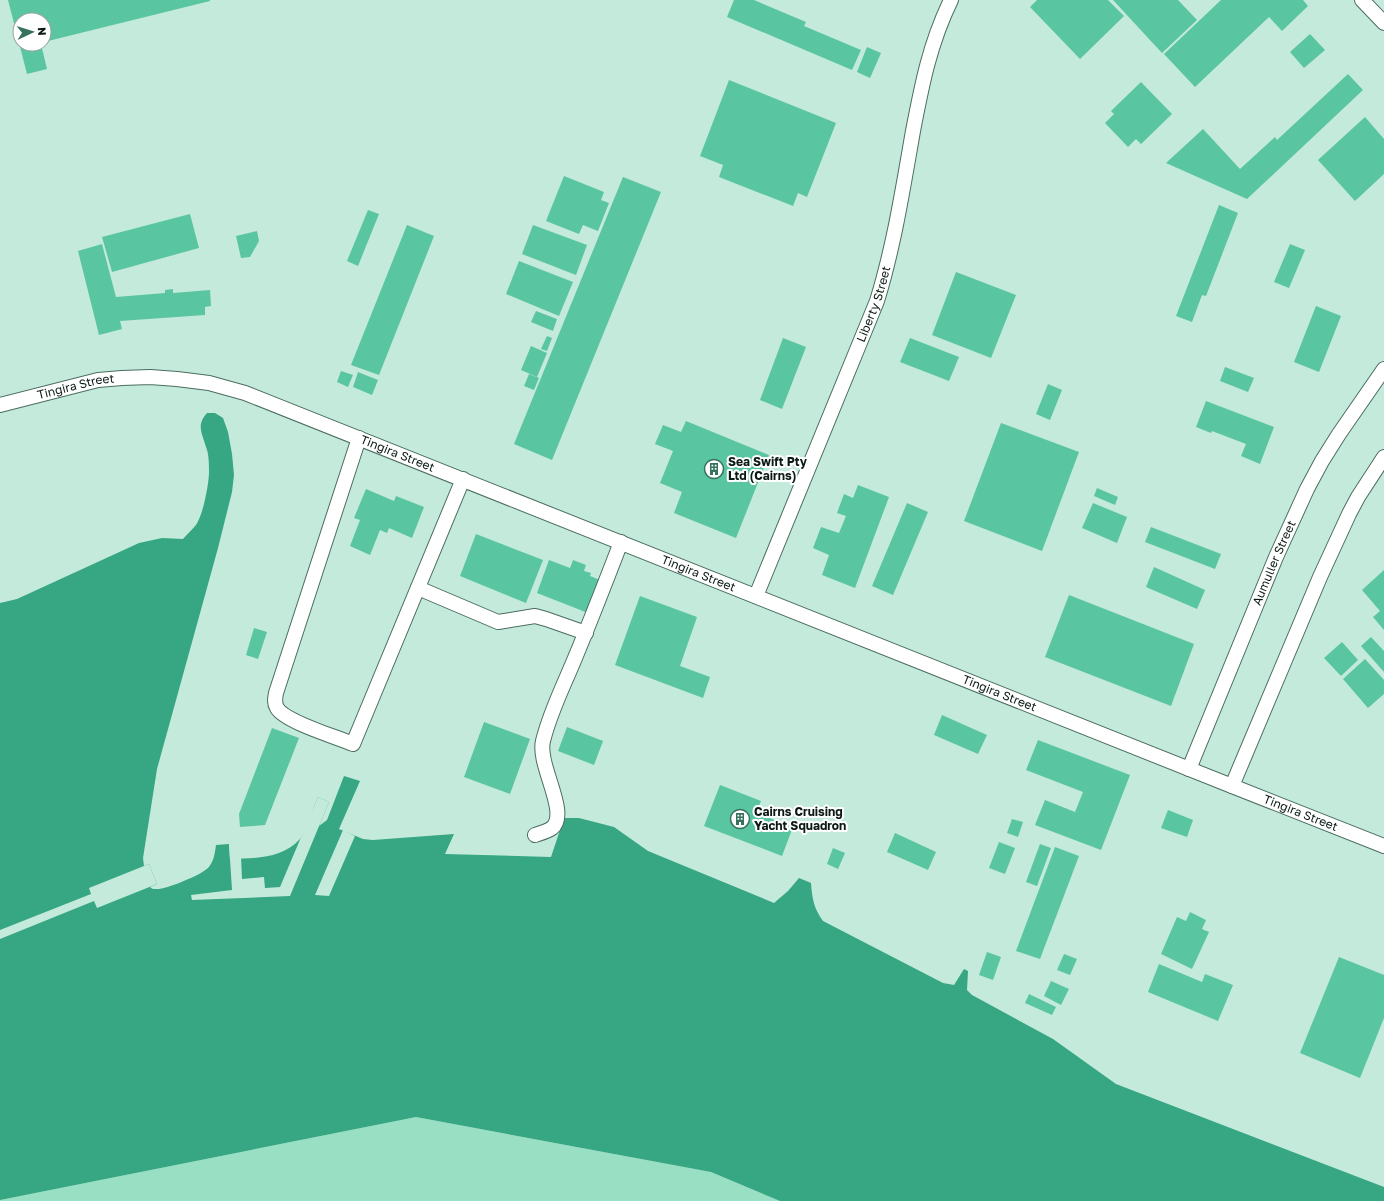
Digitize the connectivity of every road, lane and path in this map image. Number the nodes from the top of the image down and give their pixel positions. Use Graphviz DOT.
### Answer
graph roads {
  1 [pos="951,0"];
  2 [pos="1362,0"];
  3 [pos="1384,23"];
  4 [pos="1384,369"];
  5 [pos="0,405"];
  6 [pos="359,438"];
  7 [pos="1384,457"];
  8 [pos="463,479"];
  9 [pos="621,542"];
  10 [pos="418,588"];
  11 [pos="756,596"];
  12 [pos="586,633"];
  13 [pos="1189,769"];
  14 [pos="1232,786"];
  15 [pos="535,834"];
  16 [pos="1384,846"];
  1 -- 11 [label="street, Liberty Street"];
  2 -- 3 [label="street"];
  4 -- 13 [label="street, Aumuller Street"];
  5 -- 6 [label="street, Tingira Street"];
  6 -- 8 [label="street, Tingira Street"];
  6 -- 10 [label="street"];
  7 -- 14 [label="street"];
  8 -- 9 [label="street, Tingira Street"];
  8 -- 10 [label="street"];
  9 -- 11 [label="street, Tingira Street"];
  9 -- 12 [label="street"];
  10 -- 12 [label="street"];
  11 -- 13 [label="street, Tingira Street"];
  12 -- 15 [label="street"];
  13 -- 14 [label="street, Tingira Street"];
  14 -- 16 [label="street, Tingira Street"];
}
